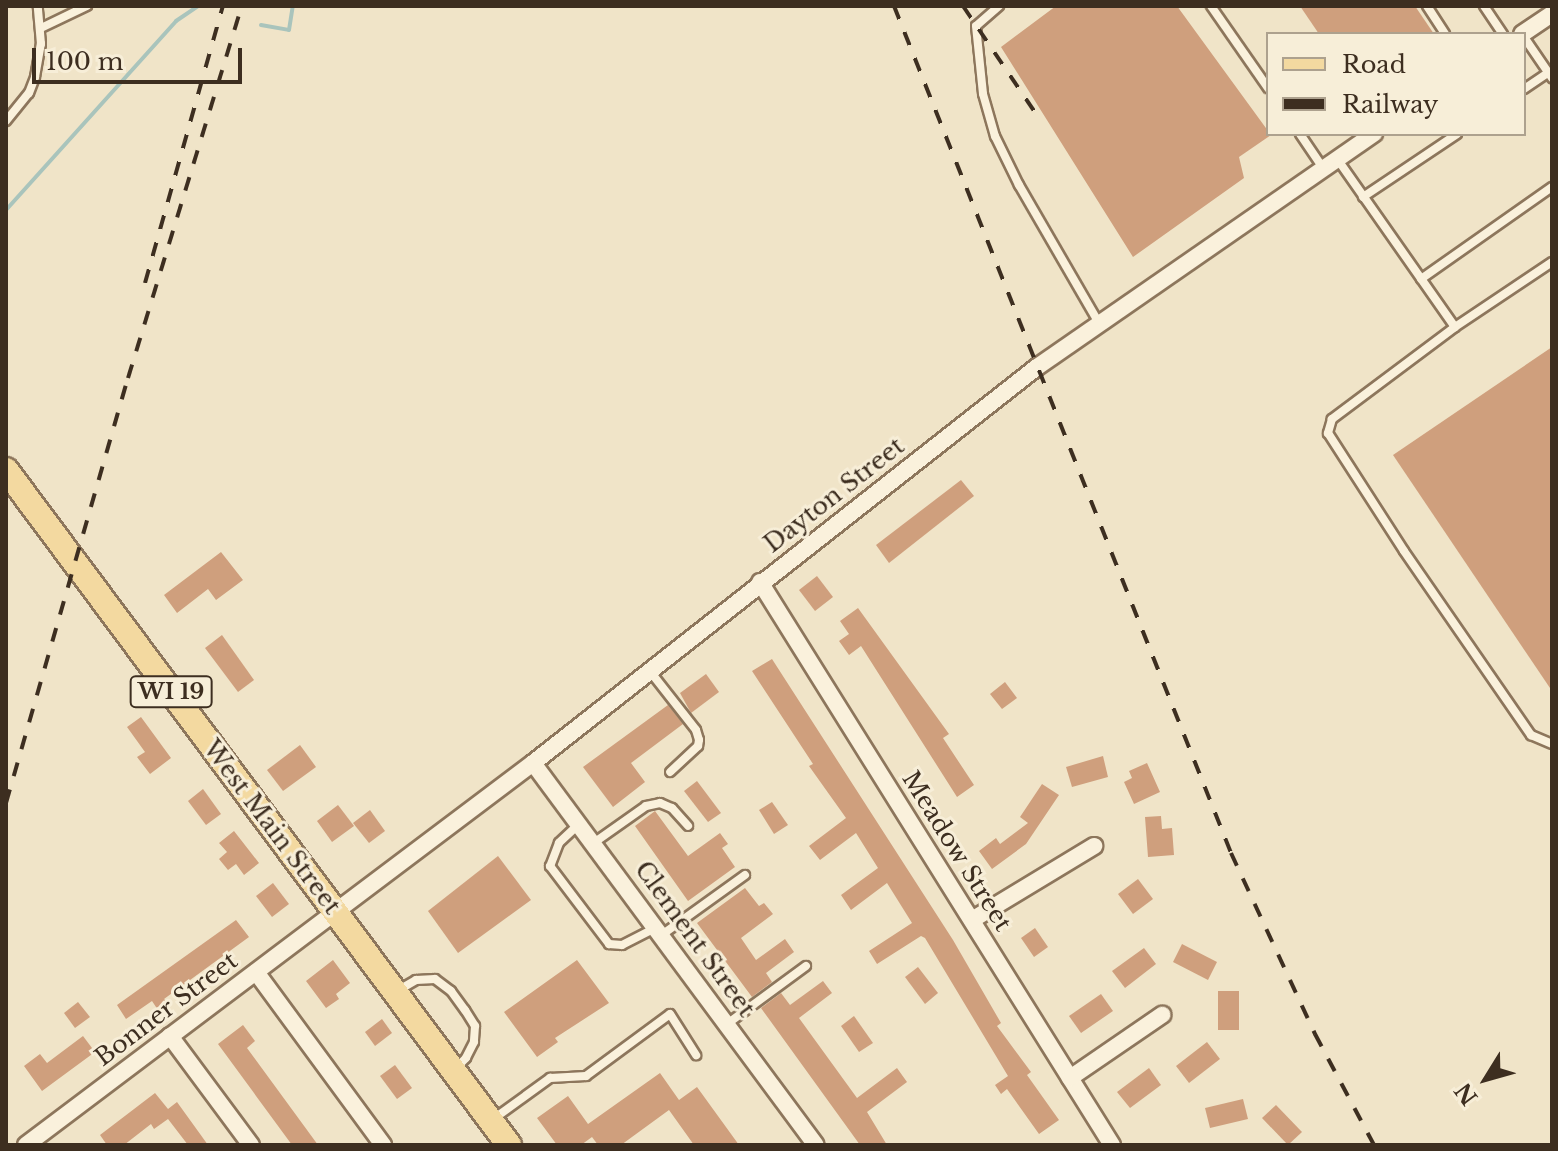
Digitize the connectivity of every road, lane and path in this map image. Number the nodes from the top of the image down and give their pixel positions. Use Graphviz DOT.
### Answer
graph roads {
  1 [pos="38,6"];
  2 [pos="87,6"];
  3 [pos="999,6"];
  4 [pos="1211,6"];
  5 [pos="1427,6"];
  6 [pos="1484,6"];
  7 [pos="1552,14"];
  8 [pos="41,28"];
  9 [pos="1444,32"];
  10 [pos="1502,32"];
  11 [pos="1526,34"];
  12 [pos="1526,40"];
  13 [pos="1550,75"];
  14 [pos="1266,85"];
  15 [pos="1526,88"];
  16 [pos="6,121"];
  17 [pos="1302,136"];
  18 [pos="1371,136"];
  19 [pos="1454,136"];
  20 [pos="1331,164"];
  21 [pos="1552,187"];
  22 [pos="1363,197"];
  23 [pos="1552,262"];
  24 [pos="1421,279"];
  25 [pos="1100,324"];
  26 [pos="1455,327"];
  27 [pos="9,480"];
  28 [pos="760,582"];
  29 [pos="649,670"];
  30 [pos="1552,744"];
  31 [pos="533,763"];
  32 [pos="670,772"];
  33 [pos="580,823"];
  34 [pos="688,826"];
  35 [pos="595,842"];
  36 [pos="1094,846"];
  37 [pos="745,875"];
  38 [pos="337,913"];
  39 [pos="972,920"];
  40 [pos="660,930"];
  41 [pos="806,966"];
  42 [pos="256,972"];
  43 [pos="395,992"];
  44 [pos="1162,1015"];
  45 [pos="727,1024"];
  46 [pos="170,1036"];
  47 [pos="696,1055"];
  48 [pos="453,1070"];
  49 [pos="1070,1078"];
  50 [pos="491,1120"];
  51 [pos="26,1145"];
  52 [pos="251,1145"];
  53 [pos="383,1145"];
  54 [pos="509,1145"];
  55 [pos="816,1145"];
  56 [pos="1112,1145"];
  1 -- 8 [label="lane"];
  2 -- 8 [label="lane"];
  3 -- 25 [label="lane"];
  4 -- 14 [label="lane"];
  5 -- 9 [label="lane"];
  6 -- 10 [label="lane"];
  7 -- 11 [label="street"];
  8 -- 16 [label="lane"];
  12 -- 13 [label="lane"];
  13 -- 15 [label="lane"];
  17 -- 20 [label="lane"];
  18 -- 20 [label="street, Dayton Street"];
  19 -- 22 [label="lane"];
  20 -- 22 [label="lane"];
  20 -- 25 [label="street, Dayton Street"];
  21 -- 24 [label="lane"];
  22 -- 24 [label="lane"];
  23 -- 26 [label="lane"];
  24 -- 26 [label="lane"];
  25 -- 28 [label="street, Dayton Street"];
  26 -- 30 [label="lane"];
  27 -- 38 [label="main road, West Main Street / WI 19"];
  28 -- 29 [label="street, Dayton Street"];
  28 -- 39 [label="street, Meadow Street"];
  29 -- 31 [label="street, Dayton Street"];
  29 -- 32 [label="lane"];
  31 -- 33 [label="street, Clement Street"];
  31 -- 38 [label="street, Dayton Street"];
  33 -- 35 [label="street, Clement Street"];
  33 -- 40 [label="lane"];
  34 -- 35 [label="lane"];
  35 -- 40 [label="street, Clement Street"];
  36 -- 39 [label="street"];
  37 -- 40 [label="lane"];
  38 -- 42 [label="street, Bonner Street"];
  38 -- 43 [label="main road, West Main Street / WI 19"];
  39 -- 49 [label="street, Meadow Street"];
  40 -- 45 [label="street, Clement Street"];
  41 -- 45 [label="lane"];
  42 -- 46 [label="street, Bonner Street"];
  42 -- 53 [label="street"];
  43 -- 48 [label="main road, West Main Street / WI 19"];
  43 -- 48 [label="lane"];
  44 -- 49 [label="street"];
  45 -- 55 [label="street, Clement Street"];
  46 -- 51 [label="street, Bonner Street"];
  46 -- 52 [label="street"];
  47 -- 50 [label="lane"];
  48 -- 50 [label="main road, West Main Street / WI 19"];
  49 -- 56 [label="street, Meadow Street"];
  50 -- 54 [label="main road, West Main Street / WI 19"];
}
